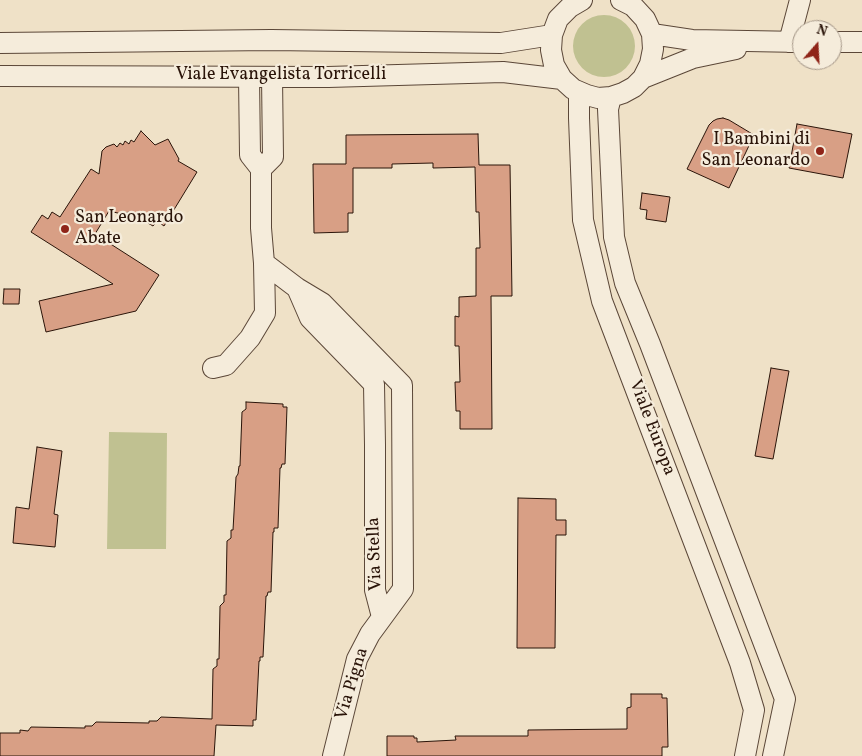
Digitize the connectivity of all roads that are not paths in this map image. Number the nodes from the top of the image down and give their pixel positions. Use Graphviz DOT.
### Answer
graph roads {
  1 [pos="582,0"];
  2 [pos="622,0"];
  3 [pos="800,0"];
  4 [pos="652,34"];
  5 [pos="552,35"];
  6 [pos="788,42"];
  7 [pos="842,42"];
  8 [pos="862,42"];
  9 [pos="0,43"];
  10 [pos="0,76"];
  11 [pos="249,77"];
  12 [pos="272,77"];
  13 [pos="643,78"];
  14 [pos="562,79"];
  15 [pos="579,92"];
  16 [pos="611,97"];
  17 [pos="262,169"];
  18 [pos="264,262"];
  19 [pos="297,288"];
  20 [pos="213,368"];
  21 [pos="382,617"];
  22 [pos="333,756"];
  23 [pos="745,756"];
  24 [pos="774,756"];
  1 -- 5 [label="street"];
  2 -- 4 [label="street"];
  3 -- 6 [label="street"];
  4 -- 6 [label="street"];
  4 -- 13 [label="street"];
  5 -- 9 [label="street, Viale Evangelista Torricelli"];
  5 -- 14 [label="street"];
  6 -- 13 [label="street"];
  7 -- 8 [label="street"];
  10 -- 11 [label="street, Viale Evangelista Torricelli"];
  11 -- 12 [label="street, Viale Evangelista Torricelli"];
  11 -- 17 [label="street"];
  12 -- 14 [label="street, Viale Evangelista Torricelli"];
  12 -- 17 [label="street"];
  13 -- 16 [label="street"];
  14 -- 15 [label="street"];
  15 -- 16 [label="street"];
  15 -- 23 [label="street, Viale Europa"];
  16 -- 24 [label="street, Viale Europa"];
  17 -- 18 [label="street"];
  18 -- 19 [label="street, Via Stella"];
  18 -- 20 [label="street"];
  19 -- 21 [label="street, Via Stella"];
  19 -- 21 [label="street, Via Stella"];
  21 -- 22 [label="street, Via Pigna"];
}
